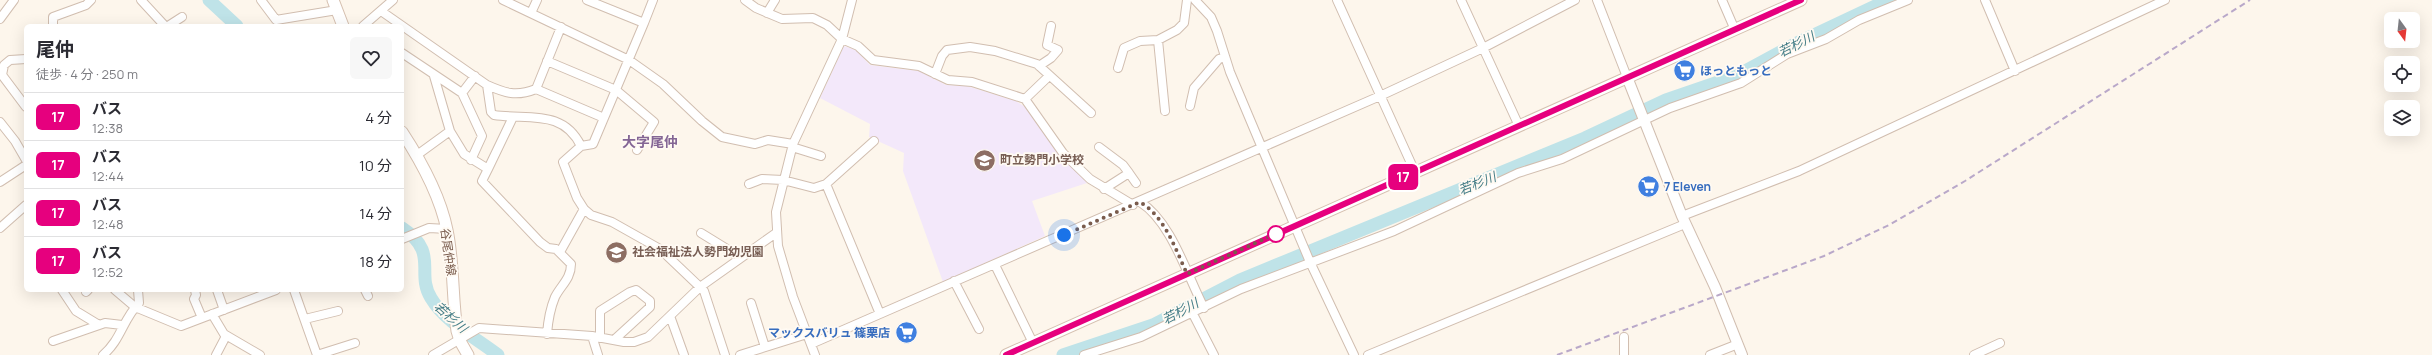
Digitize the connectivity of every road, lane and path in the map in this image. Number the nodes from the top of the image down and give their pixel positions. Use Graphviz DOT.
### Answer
graph roads {
  1 [pos="14,0"];
  2 [pos="91,0"];
  3 [pos="141,0"];
  4 [pos="261,0"];
  5 [pos="393,0"];
  6 [pos="503,0"];
  7 [pos="537,0"];
  8 [pos="587,0"];
  9 [pos="653,0"];
  10 [pos="745,0"];
  11 [pos="775,0"];
  12 [pos="852,0"];
  13 [pos="1186,0"];
  14 [pos="1195,0"];
  15 [pos="1336,0"];
  16 [pos="1461,0"];
  17 [pos="1575,0"];
  18 [pos="1597,0"];
  19 [pos="1722,0"];
  20 [pos="1801,0"];
  21 [pos="1908,0"];
  22 [pos="1985,0"];
  23 [pos="2165,0"];
  24 [pos="335,5"];
  25 [pos="380,12"];
  26 [pos="767,12"];
  27 [pos="531,13"];
  28 [pos="182,17"];
  29 [pos="0,19"];
  30 [pos="273,22"];
  31 [pos="644,23"];
  32 [pos="53,24"];
  33 [pos="165,24"];
  34 [pos="170,24"];
  35 [pos="342,24"];
  36 [pos="365,24"];
  37 [pos="398,24"];
  38 [pos="1051,26"];
  39 [pos="561,27"];
  40 [pos="404,28"];
  41 [pos="1735,30"];
  42 [pos="842,39"];
  43 [pos="1158,40"];
  44 [pos="1483,48"];
  45 [pos="404,54"];
  46 [pos="1225,57"];
  47 [pos="24,59"];
  48 [pos="629,60"];
  49 [pos="547,61"];
  50 [pos="1039,66"];
  51 [pos="1118,68"];
  52 [pos="2015,71"];
  53 [pos="935,74"];
  54 [pos="434,76"];
  55 [pos="475,76"];
  56 [pos="1049,76"];
  57 [pos="1627,77"];
  58 [pos="487,84"];
  59 [pos="536,89"];
  60 [pos="616,90"];
  61 [pos="462,92"];
  62 [pos="1380,96"];
  63 [pos="1025,99"];
  64 [pos="24,104"];
  65 [pos="1190,106"];
  66 [pos="1165,111"];
  67 [pos="1091,113"];
  68 [pos="513,117"];
  69 [pos="604,118"];
  70 [pos="1643,121"];
  71 [pos="0,122"];
  72 [pos="1519,126"];
  73 [pos="450,131"];
  74 [pos="404,135"];
  75 [pos="874,141"];
  76 [pos="581,146"];
  77 [pos="792,146"];
  78 [pos="1262,146"];
  79 [pos="1100,147"];
  80 [pos="638,150"];
  81 [pos="417,155"];
  82 [pos="24,156"];
  83 [pos="821,156"];
  84 [pos="472,160"];
  85 [pos="24,166"];
  86 [pos="488,169"];
  87 [pos="1415,172"];
  88 [pos="1129,173"];
  89 [pos="783,180"];
  90 [pos="0,182"];
  91 [pos="1136,183"];
  92 [pos="749,184"];
  93 [pos="826,184"];
  94 [pos="1104,189"];
  95 [pos="1136,203"];
  96 [pos="24,207"];
  97 [pos="584,209"];
  98 [pos="1683,220"];
  99 [pos="1296,225"];
  100 [pos="0,228"];
  101 [pos="447,228"];
  102 [pos="701,233"];
  103 [pos="776,233"];
  104 [pos="404,238"];
  105 [pos="560,252"];
  106 [pos="740,257"];
  107 [pos="1310,262"];
  108 [pos="995,265"];
  109 [pos="1187,274"];
  110 [pos="954,281"];
  111 [pos="700,287"];
  112 [pos="63,292"];
  113 [pos="117,292"];
  114 [pos="138,292"];
  115 [pos="196,292"];
  116 [pos="218,292"];
  117 [pos="271,292"];
  118 [pos="295,292"];
  119 [pos="751,303"];
  120 [pos="135,307"];
  121 [pos="1204,308"];
  122 [pos="224,310"];
  123 [pos="338,311"];
  124 [pos="212,314"];
  125 [pos="880,314"];
  126 [pos="1193,314"];
  127 [pos="670,316"];
  128 [pos="202,318"];
  129 [pos="304,319"];
  130 [pos="99,325"];
  131 [pos="122,325"];
  132 [pos="979,329"];
  133 [pos="547,334"];
  134 [pos="807,334"];
  135 [pos="226,336"];
  136 [pos="461,336"];
  137 [pos="596,337"];
  138 [pos="1624,337"];
  139 [pos="614,340"];
  140 [pos="53,341"];
  141 [pos="355,343"];
  142 [pos="1033,343"];
  143 [pos="2000,343"];
  144 [pos="811,344"];
  145 [pos="1738,344"];
  146 [pos="765,347"];
  147 [pos="1088,354"];
  148 [pos="103,355"];
  149 [pos="216,355"];
  150 [pos="260,355"];
  151 [pos="317,355"];
  152 [pos="433,355"];
  153 [pos="468,355"];
  154 [pos="598,355"];
  155 [pos="684,355"];
  156 [pos="725,355"];
  157 [pos="740,355"];
  158 [pos="815,355"];
  159 [pos="1006,355"];
  160 [pos="1214,355"];
  161 [pos="1354,355"];
  162 [pos="1368,355"];
  163 [pos="1624,355"];
  164 [pos="1710,355"];
  165 [pos="1742,355"];
  166 [pos="1974,355"];
  1 -- 29 [label="street"];
  2 -- 32 [label="street"];
  3 -- 33 [label="street"];
  4 -- 30 [label="street"];
  5 -- 25 [label="street"];
  6 -- 27 [label="street"];
  7 -- 27 [label="street"];
  8 -- 31 [label="street"];
  9 -- 31 [label="street"];
  10 -- 26 [label="street"];
  11 -- 26 [label="street"];
  12 -- 42 [label="street"];
  13 -- 43 [label="street"];
  14 -- 46 [label="street"];
  15 -- 62 [label="street"];
  16 -- 44 [label="street"];
  17 -- 44 [label="street"];
  18 -- 57 [label="street"];
  19 -- 41 [label="street"];
  20 -- 41 [label="main road"];
  21 -- 70 [label="street"];
  22 -- 52 [label="street"];
  23 -- 52 [label="street"];
  24 -- 30 [label="street"];
  24 -- 35 [label="main road"];
  25 -- 36 [label="street"];
  25 -- 37 [label="street"];
  26 -- 42 [label="street"];
  27 -- 39 [label="street"];
  28 -- 34 [label="street"];
  31 -- 48 [label="street"];
  38 -- 50 [label="street"];
  39 -- 48 [label="street"];
  39 -- 49 [label="street"];
  40 -- 55 [label="street"];
  41 -- 57 [label="main road"];
  42 -- 53 [label="street"];
  42 -- 77 [label="street"];
  43 -- 51 [label="street"];
  43 -- 66 [label="street"];
  44 -- 62 [label="street"];
  44 -- 72 [label="street"];
  45 -- 54 [label="street"];
  46 -- 65 [label="street"];
  46 -- 78 [label="street"];
  47 -- 64 [label="street"];
  48 -- 60 [label="street"];
  48 -- 77 [label="street"];
  49 -- 59 [label="street"];
  49 -- 60 [label="street"];
  50 -- 53 [label="street"];
  50 -- 56 [label="street"];
  52 -- 98 [label="street"];
  53 -- 63 [label="street"];
  54 -- 61 [label="street"];
  54 -- 73 [label="street"];
  55 -- 58 [label="street"];
  55 -- 61 [label="street"];
  56 -- 63 [label="street"];
  56 -- 67 [label="street"];
  57 -- 70 [label="street"];
  57 -- 72 [label="main road"];
  58 -- 59 [label="street"];
  58 -- 68 [label="street"];
  59 -- 69 [label="street"];
  60 -- 69 [label="street"];
  60 -- 80 [label="street"];
  61 -- 84 [label="street"];
  62 -- 78 [label="street"];
  62 -- 87 [label="street"];
  63 -- 94 [label="street"];
  68 -- 76 [label="street"];
  68 -- 86 [label="street"];
  69 -- 76 [label="street"];
  70 -- 98 [label="street"];
  70 -- 107 [label="street"];
  71 -- 82 [label="street"];
  72 -- 87 [label="main road"];
  73 -- 81 [label="street"];
  73 -- 84 [label="street"];
  74 -- 81 [label="main road, 谷尾仲線"];
  75 -- 93 [label="street"];
  76 -- 97 [label="street"];
  77 -- 83 [label="street"];
  77 -- 89 [label="street"];
  78 -- 95 [label="street"];
  78 -- 99 [label="street"];
  79 -- 88 [label="street"];
  81 -- 101 [label="main road, 谷尾仲線"];
  84 -- 86 [label="street"];
  85 -- 90 [label="street"];
  86 -- 105 [label="street"];
  87 -- 99 [label="main road"];
  88 -- 91 [label="street"];
  88 -- 94 [label="street"];
  89 -- 92 [label="street"];
  89 -- 93 [label="street"];
  89 -- 103 [label="street"];
  93 -- 125 [label="street"];
  94 -- 95 [label="street"];
  95 -- 108 [label="street"];
  95 -- 109 [label="street"];
  96 -- 100 [label="street"];
  97 -- 105 [label="street"];
  97 -- 111 [label="street"];
  98 -- 145 [label="street"];
  98 -- 162 [label="street"];
  99 -- 107 [label="street"];
  99 -- 109 [label="main road"];
  101 -- 104 [label="street"];
  101 -- 136 [label="main road, 谷尾仲線"];
  102 -- 106 [label="street"];
  103 -- 106 [label="street"];
  103 -- 134 [label="street"];
  105 -- 133 [label="street"];
  106 -- 111 [label="street"];
  107 -- 121 [label="street"];
  107 -- 161 [label="street"];
  108 -- 110 [label="street"];
  108 -- 142 [label="street"];
  109 -- 121 [label="street"];
  109 -- 142 [label="main road"];
  110 -- 125 [label="street"];
  110 -- 132 [label="street"];
  111 -- 127 [label="street"];
  111 -- 156 [label="street"];
  112 -- 130 [label="street"];
  113 -- 120 [label="street"];
  114 -- 120 [label="street"];
  115 -- 128 [label="street"];
  116 -- 122 [label="street"];
  117 -- 122 [label="street"];
  118 -- 129 [label="street"];
  119 -- 146 [label="street"];
  120 -- 128 [label="street"];
  120 -- 131 [label="street"];
  121 -- 126 [label="street"];
  122 -- 124 [label="street"];
  123 -- 129 [label="street"];
  124 -- 128 [label="street"];
  124 -- 135 [label="street"];
  125 -- 144 [label="street"];
  126 -- 147 [label="street"];
  126 -- 160 [label="street"];
  127 -- 139 [label="street"];
  127 -- 155 [label="street"];
  129 -- 151 [label="street"];
  130 -- 131 [label="street"];
  130 -- 140 [label="street"];
  131 -- 148 [label="street"];
  133 -- 136 [label="street"];
  133 -- 137 [label="street"];
  134 -- 144 [label="street"];
  134 -- 146 [label="street"];
  135 -- 149 [label="street"];
  135 -- 150 [label="street"];
  136 -- 152 [label="street"];
  136 -- 153 [label="main road, 谷尾仲線"];
  137 -- 139 [label="street"];
  137 -- 139 [label="street"];
  137 -- 154 [label="street"];
  138 -- 163 [label="street"];
  141 -- 151 [label="street"];
  142 -- 159 [label="main road"];
  143 -- 166 [label="street"];
  144 -- 158 [label="street"];
  145 -- 164 [label="street"];
  145 -- 165 [label="street"];
  146 -- 157 [label="street"];
}
